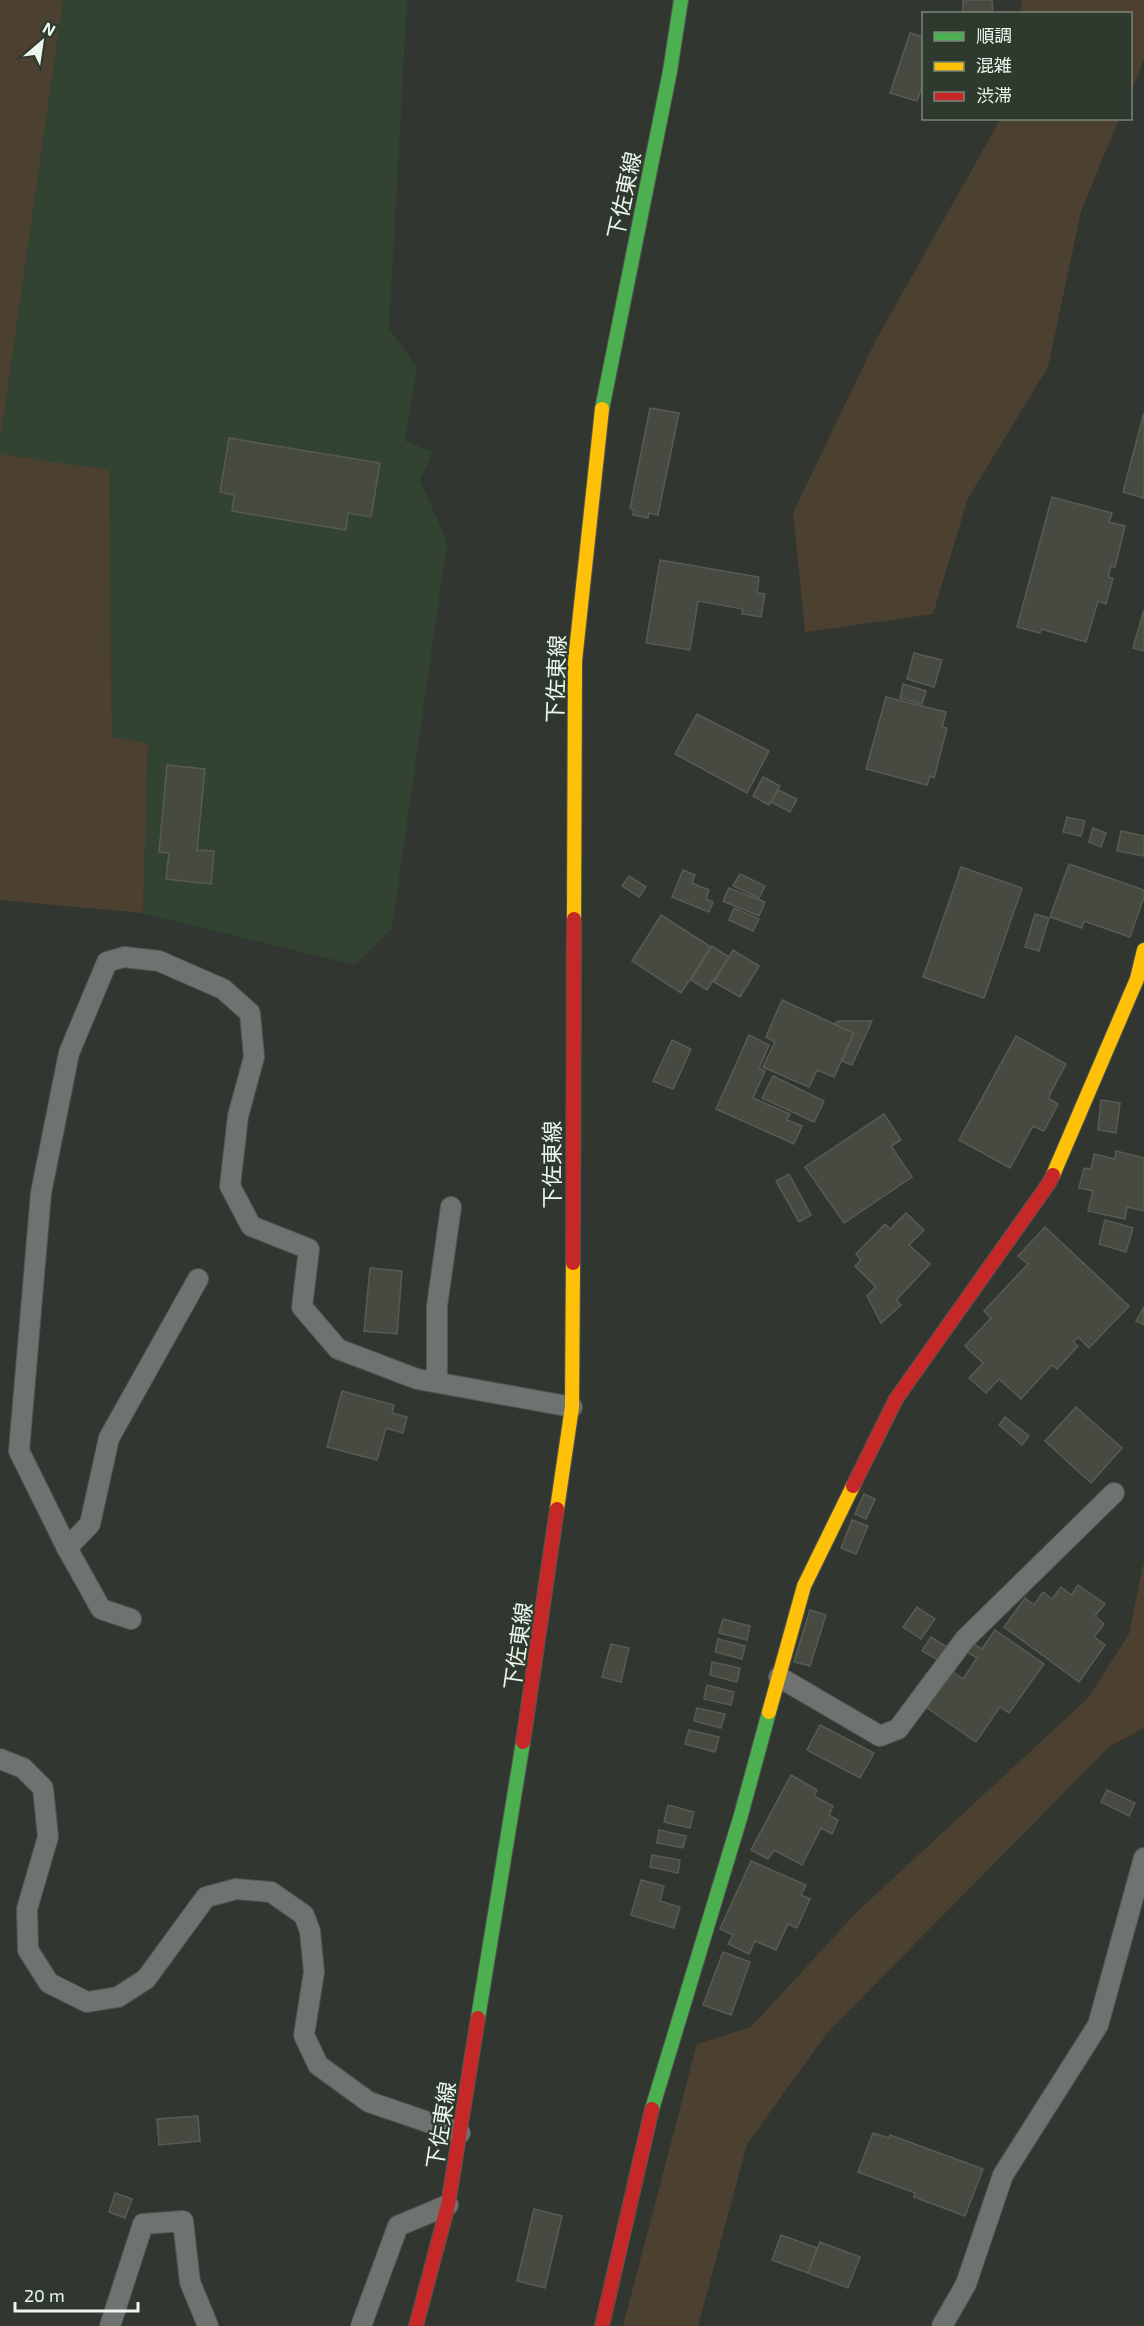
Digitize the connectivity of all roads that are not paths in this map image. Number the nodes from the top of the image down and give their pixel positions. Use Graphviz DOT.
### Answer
graph roads {
  1 [pos="681,0"];
  2 [pos="1144,950"];
  3 [pos="451,1207"];
  4 [pos="198,1279"];
  5 [pos="438,1382"];
  6 [pos="572,1407"];
  7 [pos="1114,1493"];
  8 [pos="67,1548"];
  9 [pos="131,1619"];
  10 [pos="779,1677"];
  11 [pos="0,1759"];
  12 [pos="1144,1858"];
  13 [pos="460,2133"];
  14 [pos="448,2205"];
  15 [pos="110,2326"];
  16 [pos="208,2326"];
  17 [pos="361,2326"];
  18 [pos="416,2326"];
  19 [pos="602,2326"];
  20 [pos="942,2326"];
  1 -- 6 [label="main road, 下佐東線"];
  2 -- 10 [label="main road"];
  3 -- 5 [label="lane"];
  4 -- 8 [label="lane"];
  5 -- 6 [label="lane"];
  5 -- 8 [label="lane"];
  6 -- 13 [label="main road, 下佐東線"];
  7 -- 10 [label="lane"];
  8 -- 9 [label="lane"];
  10 -- 19 [label="main road"];
  11 -- 13 [label="lane"];
  12 -- 20 [label="lane"];
  13 -- 14 [label="main road, 下佐東線"];
  14 -- 17 [label="lane"];
  14 -- 18 [label="main road, 下佐東線"];
  15 -- 16 [label="lane"];
}
